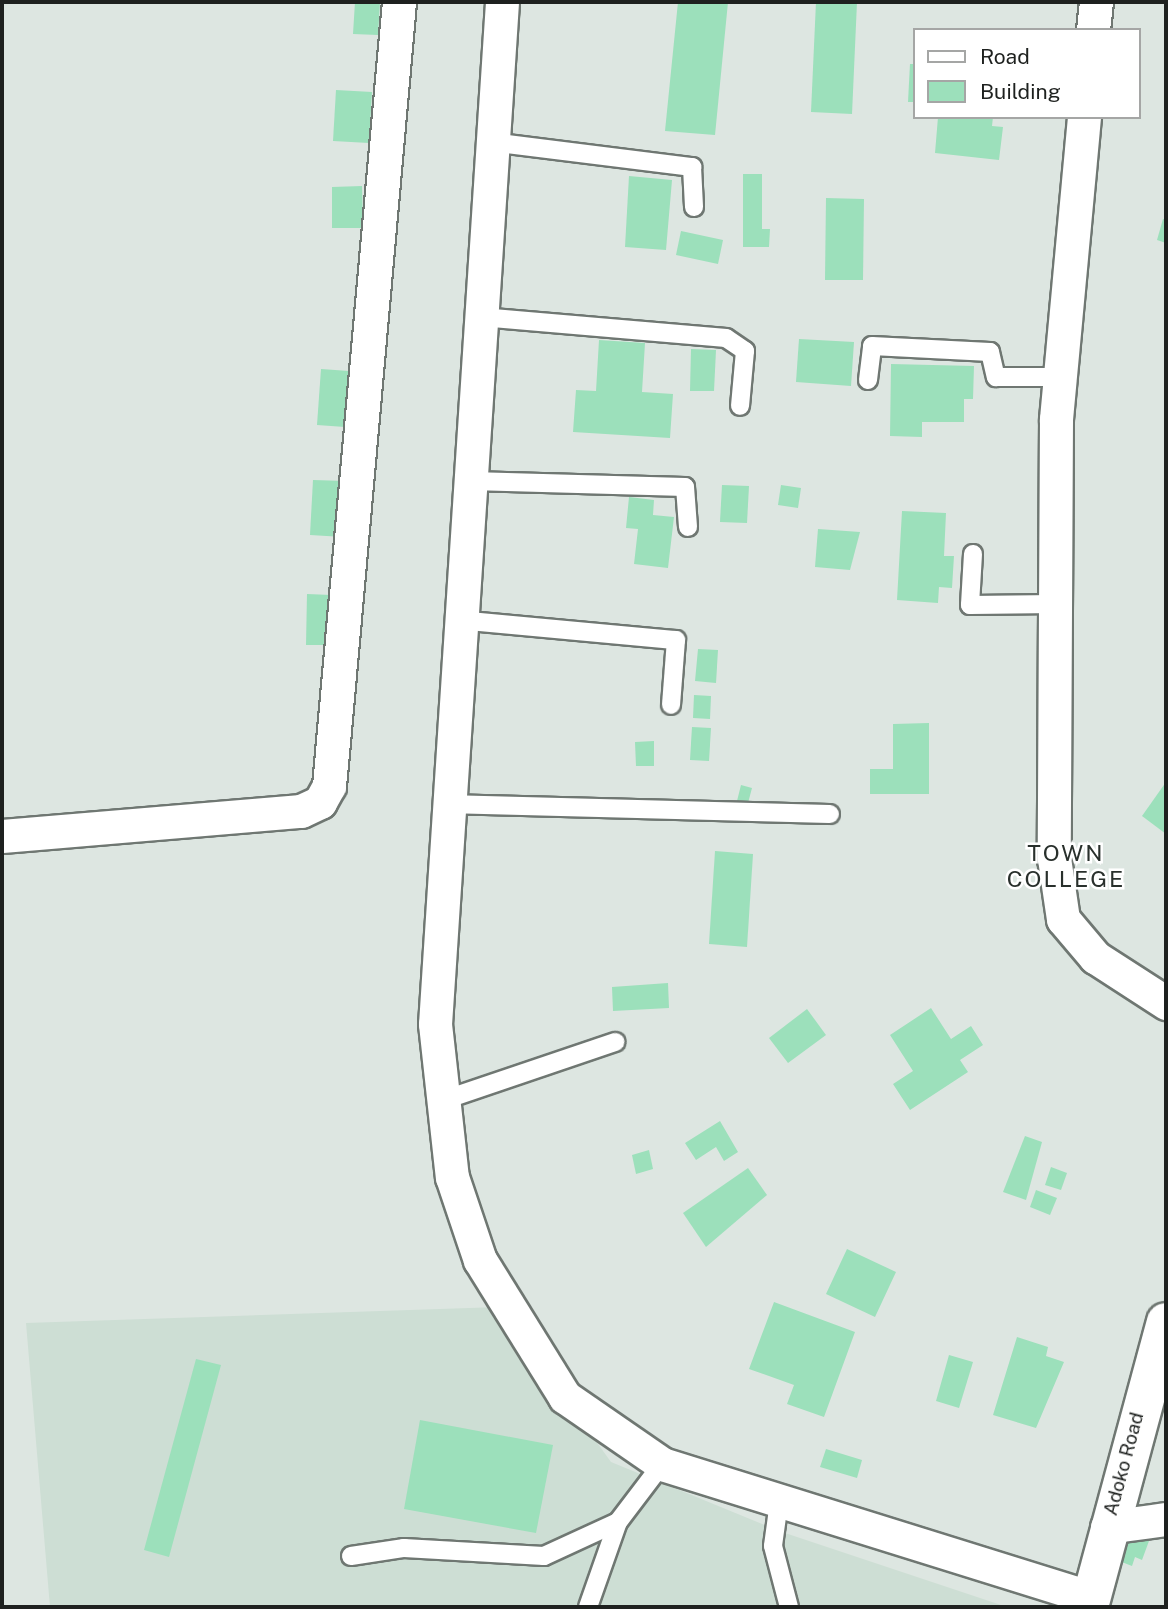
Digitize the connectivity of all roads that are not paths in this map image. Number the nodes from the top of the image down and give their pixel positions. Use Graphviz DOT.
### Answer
graph roads {
  1 [pos="400,2"];
  2 [pos="502,2"];
  3 [pos="1096,2"];
  4 [pos="1093,28"];
  5 [pos="1084,119"];
  6 [pos="491,142"];
  7 [pos="694,207"];
  8 [pos="481,317"];
  9 [pos="1059,377"];
  10 [pos="868,380"];
  11 [pos="740,406"];
  12 [pos="471,481"];
  13 [pos="688,527"];
  14 [pos="973,554"];
  15 [pos="1056,604"];
  16 [pos="459,620"];
  17 [pos="671,705"];
  18 [pos="445,804"];
  19 [pos="830,814"];
  20 [pos="2,836"];
  21 [pos="1166,1003"];
  22 [pos="615,1042"];
  23 [pos="444,1100"];
  24 [pos="1166,1322"];
  25 [pos="662,1464"];
  26 [pos="779,1502"];
  27 [pos="1166,1519"];
  28 [pos="618,1522"];
  29 [pos="1107,1527"];
  30 [pos="351,1556"];
  31 [pos="1090,1602"];
  32 [pos="588,1607"];
  33 [pos="789,1607"];
  1 -- 20 [label="street"];
  2 -- 6 [label="street"];
  3 -- 4 [label="street"];
  5 -- 9 [label="street"];
  6 -- 7 [label="lane"];
  6 -- 8 [label="street"];
  8 -- 11 [label="lane"];
  8 -- 12 [label="street"];
  9 -- 10 [label="lane"];
  9 -- 15 [label="street"];
  12 -- 13 [label="lane"];
  12 -- 16 [label="street"];
  14 -- 15 [label="lane"];
  15 -- 21 [label="street"];
  16 -- 17 [label="lane"];
  16 -- 18 [label="street"];
  18 -- 19 [label="lane"];
  18 -- 23 [label="street"];
  22 -- 23 [label="lane"];
  23 -- 25 [label="street"];
  24 -- 29 [label="street, Adoko Road"];
  25 -- 26 [label="street"];
  25 -- 28 [label="lane"];
  26 -- 31 [label="street"];
  26 -- 33 [label="lane"];
  27 -- 29 [label="street"];
  28 -- 30 [label="lane"];
  28 -- 32 [label="lane"];
  29 -- 31 [label="street, Adoko Road"];
}
